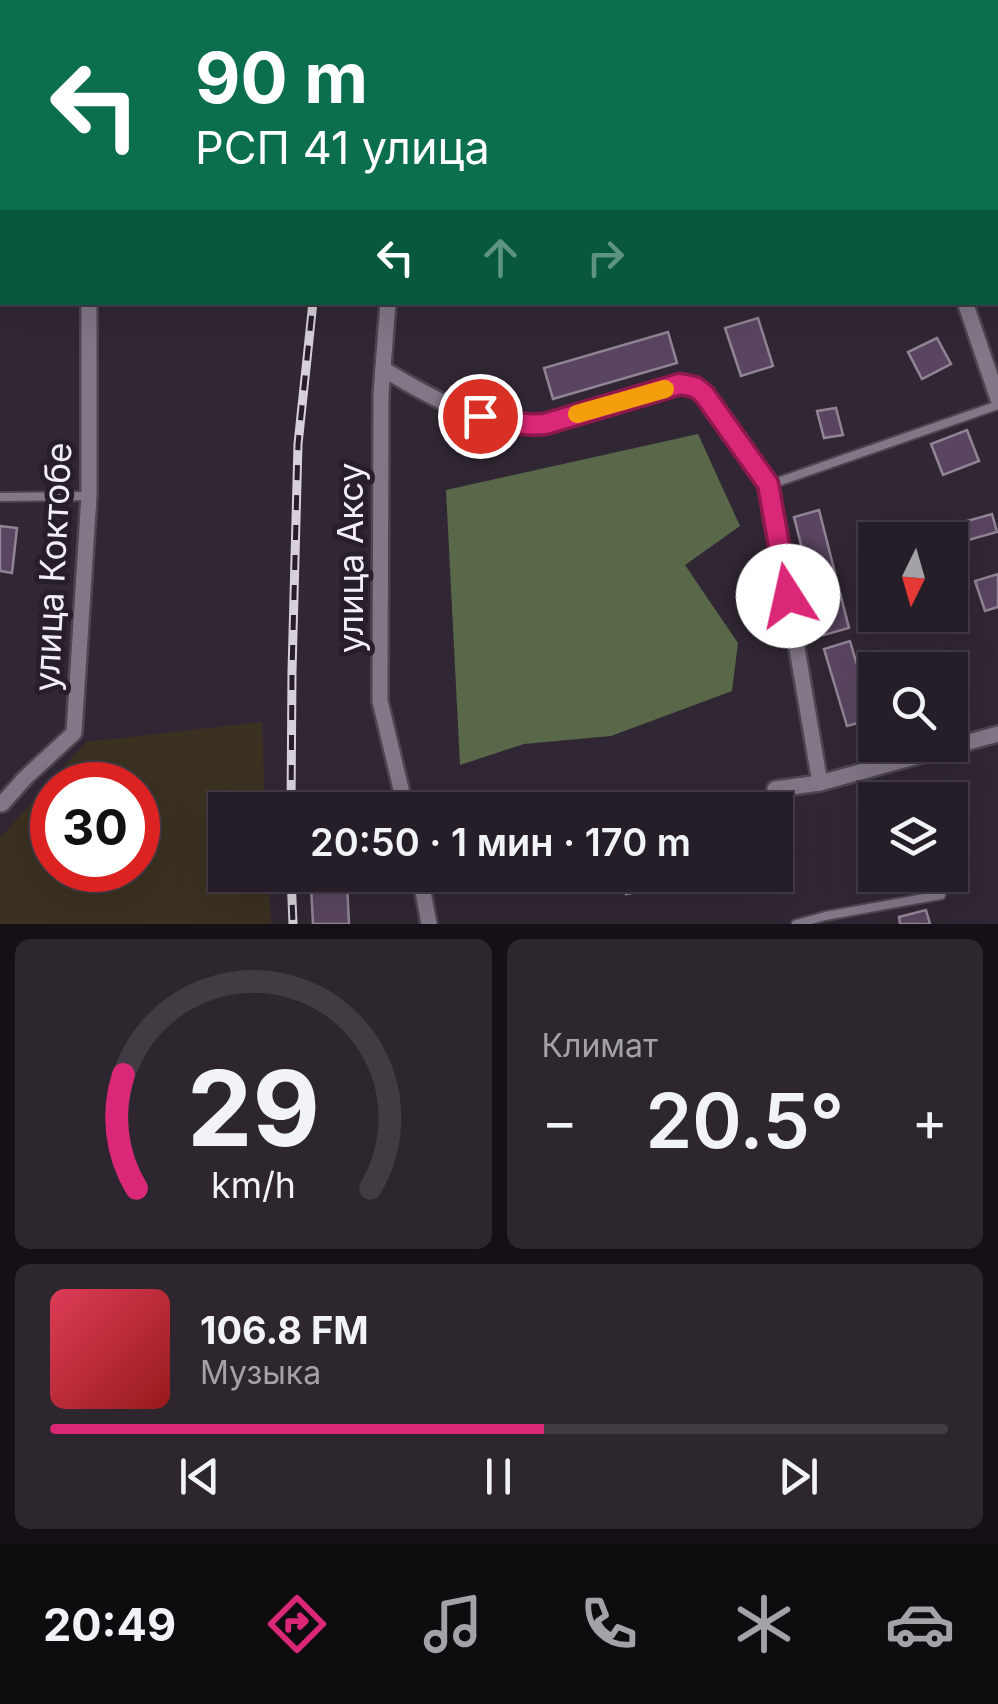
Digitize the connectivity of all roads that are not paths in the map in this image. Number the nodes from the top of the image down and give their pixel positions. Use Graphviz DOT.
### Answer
graph roads {
  1 [pos="89,305"];
  2 [pos="388,305"];
  3 [pos="967,305"];
  4 [pos="383,369"];
  5 [pos="998,402"];
  6 [pos="768,484"];
  7 [pos="89,496"];
  8 [pos="0,497"];
  9 [pos="998,734"];
  10 [pos="820,783"];
  11 [pos="775,789"];
  12 [pos="402,792"];
  13 [pos="2,804"];
  14 [pos="423,892"];
  15 [pos="941,896"];
  16 [pos="430,924"];
  17 [pos="796,924"];
  1 -- 7 [label="street, улица Коктобе"];
  2 -- 4 [label="street, улица Аксу"];
  3 -- 5 [label="street"];
  4 -- 6 [label="street"];
  4 -- 12 [label="street, улица Аксу"];
  5 -- 6 [label="lane"];
  6 -- 10 [label="street"];
  7 -- 8 [label="lane"];
  7 -- 13 [label="street, улица Коктобе"];
  9 -- 10 [label="street"];
  10 -- 11 [label="street"];
  14 -- 16 [label="street"];
  15 -- 17 [label="lane"];
}
